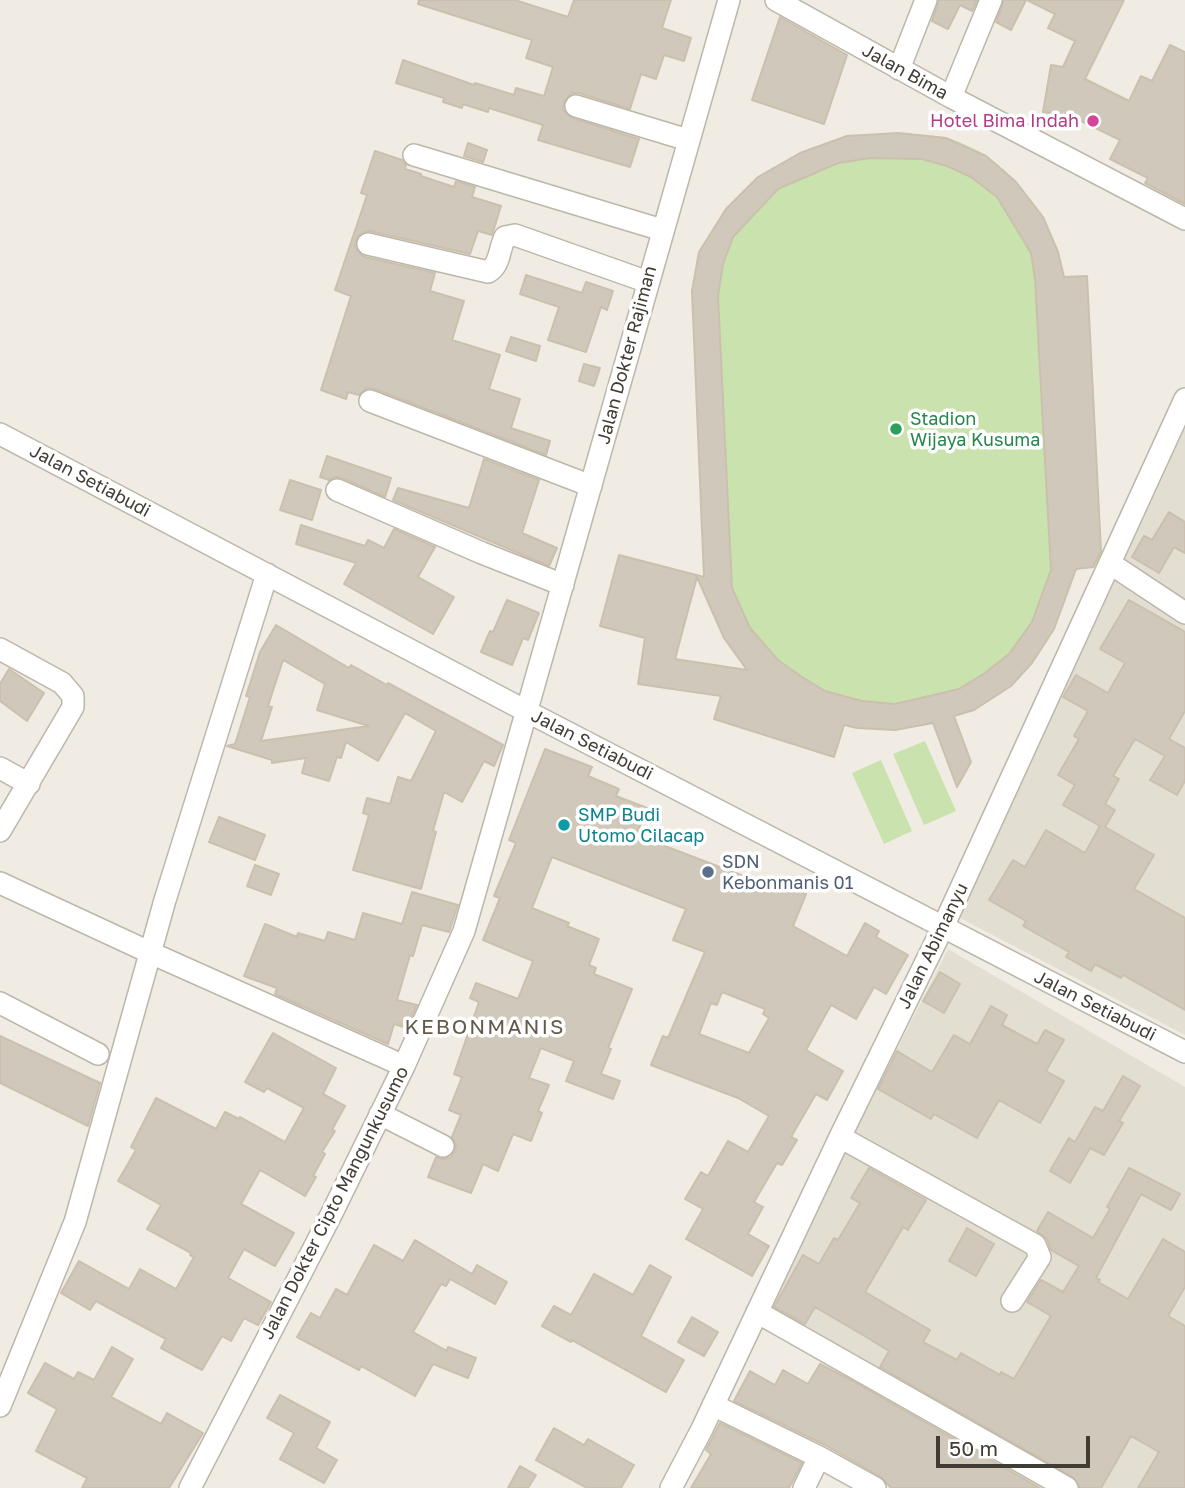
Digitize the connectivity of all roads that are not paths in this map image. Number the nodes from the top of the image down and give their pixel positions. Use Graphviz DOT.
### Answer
graph roads {
  1 [pos="729,0"];
  2 [pos="776,0"];
  3 [pos="926,0"];
  4 [pos="991,0"];
  5 [pos="899,69"];
  6 [pos="951,97"];
  7 [pos="576,106"];
  8 [pos="688,140"];
  9 [pos="414,155"];
  10 [pos="1185,219"];
  11 [pos="662,229"];
  12 [pos="368,244"];
  13 [pos="648,282"];
  14 [pos="1185,399"];
  15 [pos="370,401"];
  16 [pos="0,434"];
  17 [pos="592,486"];
  18 [pos="337,490"];
  19 [pos="1111,564"];
  20 [pos="267,574"];
  21 [pos="563,585"];
  22 [pos="1185,613"];
  23 [pos="0,649"];
  24 [pos="528,712"];
  25 [pos="0,768"];
  26 [pos="29,784"];
  27 [pos="0,831"];
  28 [pos="0,883"];
  29 [pos="943,927"];
  30 [pos="151,953"];
  31 [pos="0,1003"];
  32 [pos="1185,1052"];
  33 [pos="98,1054"];
  34 [pos="404,1066"];
  35 [pos="380,1114"];
  36 [pos="840,1137"];
  37 [pos="443,1146"];
  38 [pos="1012,1301"];
  39 [pos="757,1312"];
  40 [pos="713,1405"];
  41 [pos="0,1406"];
  42 [pos="819,1457"];
  43 [pos="190,1488"];
  44 [pos="671,1488"];
  45 [pos="804,1488"];
  46 [pos="876,1488"];
  47 [pos="1067,1488"];
  1 -- 8 [label="street, Jalan Dokter Rajiman"];
  2 -- 5 [label="street, Jalan Bima"];
  3 -- 5 [label="street"];
  4 -- 6 [label="street"];
  5 -- 6 [label="street, Jalan Bima"];
  6 -- 10 [label="street, Jalan Bima"];
  7 -- 8 [label="street"];
  8 -- 11 [label="street, Jalan Dokter Rajiman"];
  9 -- 11 [label="street"];
  11 -- 13 [label="street, Jalan Dokter Rajiman"];
  12 -- 13 [label="street"];
  13 -- 17 [label="street, Jalan Dokter Rajiman"];
  14 -- 19 [label="street, Jalan Abimanyu"];
  15 -- 17 [label="street"];
  16 -- 20 [label="street, Jalan Setiabudi"];
  17 -- 21 [label="street, Jalan Dokter Rajiman"];
  18 -- 21 [label="street"];
  19 -- 22 [label="street"];
  19 -- 29 [label="street, Jalan Abimanyu"];
  20 -- 24 [label="street, Jalan Setiabudi"];
  20 -- 30 [label="street"];
  21 -- 24 [label="street, Jalan Dokter Rajiman"];
  23 -- 26 [label="street"];
  24 -- 29 [label="street, Jalan Setiabudi"];
  24 -- 34 [label="street, Jalan Dokter Cipto Mangunkusumo"];
  25 -- 26 [label="street"];
  26 -- 27 [label="street"];
  28 -- 30 [label="street"];
  29 -- 32 [label="street, Jalan Setiabudi"];
  29 -- 36 [label="street, Jalan Abimanyu"];
  30 -- 34 [label="street"];
  30 -- 41 [label="street"];
  31 -- 33 [label="street"];
  34 -- 35 [label="street, Jalan Dokter Cipto Mangunkusumo"];
  35 -- 37 [label="street"];
  35 -- 43 [label="street, Jalan Dokter Cipto Mangunkusumo"];
  36 -- 38 [label="street"];
  36 -- 39 [label="street, Jalan Abimanyu"];
  39 -- 40 [label="street, Jalan Abimanyu"];
  39 -- 47 [label="street"];
  40 -- 42 [label="street"];
  40 -- 44 [label="street, Jalan Abimanyu"];
  42 -- 45 [label="street"];
  42 -- 46 [label="street"];
}
